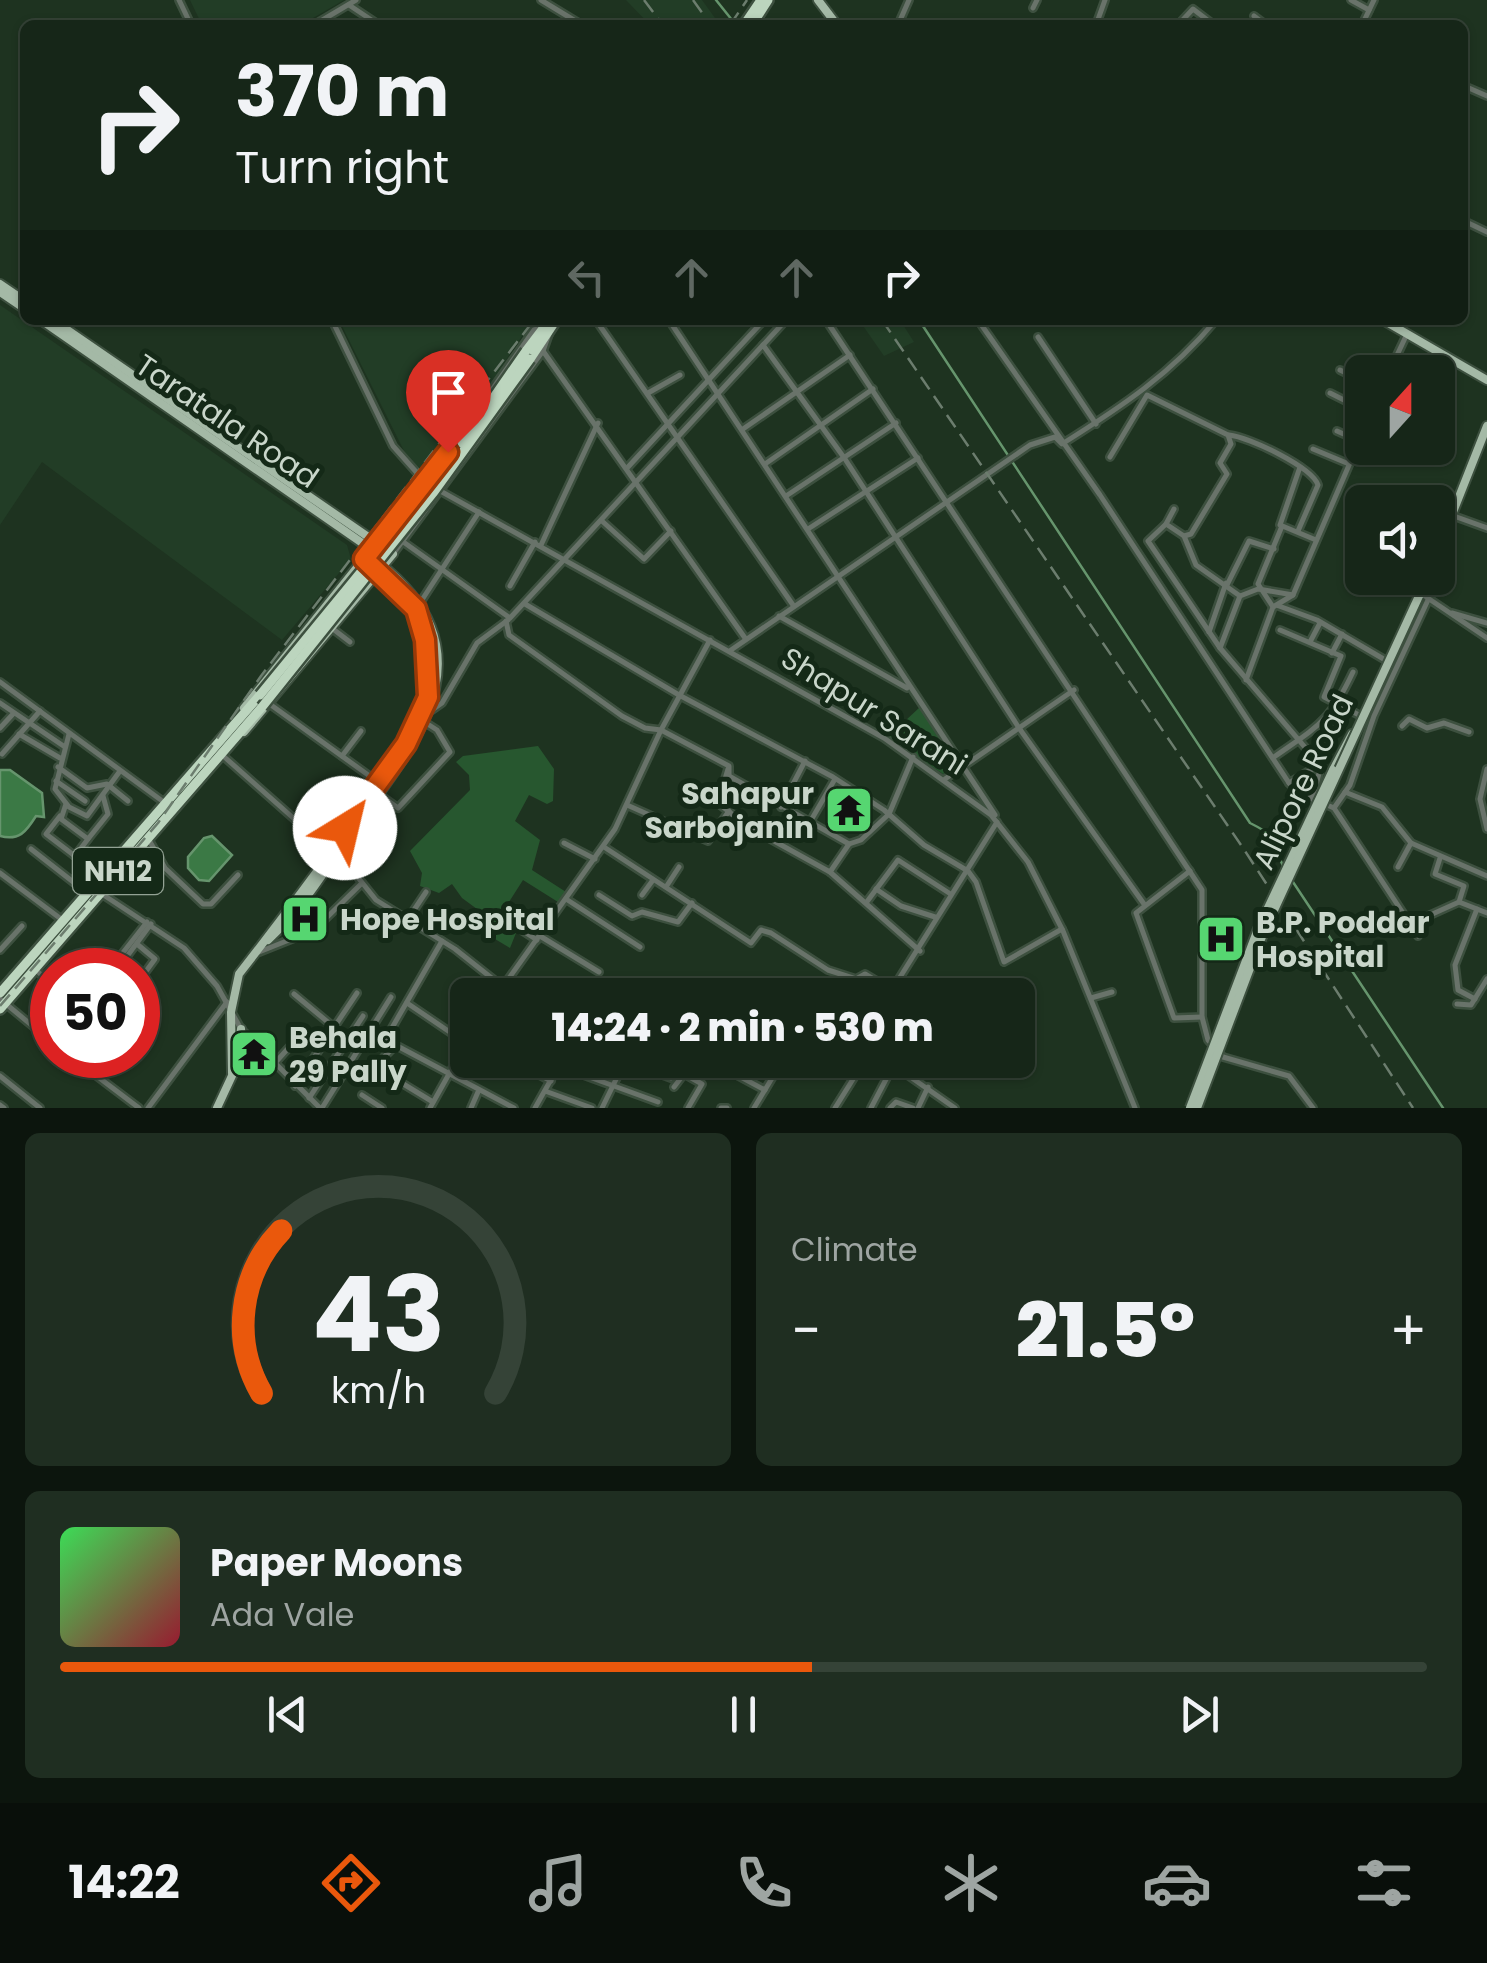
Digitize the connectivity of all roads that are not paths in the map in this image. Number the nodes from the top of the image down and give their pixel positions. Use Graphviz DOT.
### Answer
graph roads {
  1 [pos="356,0"];
  2 [pos="541,0"];
  3 [pos="818,0"];
  4 [pos="1037,0"];
  5 [pos="1198,0"];
  6 [pos="1352,0"];
  7 [pos="1374,0"];
  8 [pos="348,5"];
  9 [pos="1032,8"];
  10 [pos="1193,9"];
  11 [pos="1369,10"];
  12 [pos="1254,16"];
  13 [pos="322,20"];
  14 [pos="371,20"];
  15 [pos="574,20"];
  16 [pos="833,20"];
  17 [pos="1183,20"];
  18 [pos="1207,20"];
  19 [pos="1259,20"];
  20 [pos="1364,20"];
  21 [pos="48,325"];
  22 [pos="60,325"];
  23 [pos="334,325"];
  24 [pos="550,325"];
  25 [pos="599,325"];
  26 [pos="673,325"];
  27 [pos="750,325"];
  28 [pos="759,325"];
  29 [pos="781,325"];
  30 [pos="829,325"];
  31 [pos="981,325"];
  32 [pos="1211,325"];
  33 [pos="1392,325"];
  34 [pos="754,331"];
  35 [pos="1407,334"];
  36 [pos="1038,337"];
  37 [pos="763,345"];
  38 [pos="543,351"];
  39 [pos="528,355"];
  40 [pos="850,355"];
  41 [pos="1397,355"];
  42 [pos="1340,370"];
  43 [pos="1345,372"];
  44 [pos="680,374"];
  45 [pos="711,379"];
  46 [pos="1487,380"];
  47 [pos="873,389"];
  48 [pos="1330,392"];
  49 [pos="720,393"];
  50 [pos="648,394"];
  51 [pos="797,395"];
  52 [pos="1345,400"];
  53 [pos="598,423"];
  54 [pos="896,423"];
  55 [pos="668,424"];
  56 [pos="1096,424"];
  57 [pos="821,426"];
  58 [pos="1487,426"];
  59 [pos="743,429"];
  60 [pos="1337,431"];
  61 [pos="1345,433"];
  62 [pos="1228,435"];
  63 [pos="678,438"];
  64 [pos="1062,444"];
  65 [pos="1313,449"];
  66 [pos="919,457"];
  67 [pos="1110,457"];
  68 [pos="844,459"];
  69 [pos="1345,462"];
  70 [pos="766,464"];
  71 [pos="1349,465"];
  72 [pos="628,467"];
  73 [pos="1300,467"];
  74 [pos="426,483"];
  75 [pos="638,483"];
  76 [pos="441,492"];
  77 [pos="866,492"];
  78 [pos="786,496"];
  79 [pos="947,504"];
  80 [pos="1455,507"];
  81 [pos="1174,509"];
  82 [pos="478,512"];
  83 [pos="1455,516"];
  84 [pos="602,521"];
  85 [pos="1166,524"];
  86 [pos="1282,526"];
  87 [pos="1487,528"];
  88 [pos="671,530"];
  89 [pos="808,530"];
  90 [pos="1298,532"];
  91 [pos="1184,536"];
  92 [pos="894,539"];
  93 [pos="1316,540"];
  94 [pos="402,542"];
  95 [pos="538,543"];
  96 [pos="1274,549"];
  97 [pos="370,552"];
  98 [pos="566,558"];
  99 [pos="386,563"];
  100 [pos="442,570"];
  101 [pos="838,577"];
  102 [pos="1226,584"];
  103 [pos="510,586"];
  104 [pos="1258,590"];
  105 [pos="1293,595"];
  106 [pos="1421,595"];
  107 [pos="1240,596"];
  108 [pos="525,604"];
  109 [pos="793,605"];
  110 [pos="419,606"];
  111 [pos="1276,606"];
  112 [pos="1449,613"];
  113 [pos="778,616"];
  114 [pos="508,620"];
  115 [pos="1321,622"];
  116 [pos="1487,623"];
  117 [pos="332,630"];
  118 [pos="1280,630"];
  119 [pos="1210,632"];
  120 [pos="1342,634"];
  121 [pos="745,638"];
  122 [pos="1487,638"];
  123 [pos="710,640"];
  124 [pos="350,642"];
  125 [pos="1310,642"];
  126 [pos="1220,648"];
  127 [pos="731,650"];
  128 [pos="430,652"];
  129 [pos="1332,653"];
  130 [pos="1387,661"];
  131 [pos="1352,672"];
  132 [pos="1246,680"];
  133 [pos="0,682"];
  134 [pos="910,690"];
  135 [pos="1074,690"];
  136 [pos="679,695"];
  137 [pos="0,703"];
  138 [pos="266,706"];
  139 [pos="1337,707"];
  140 [pos="432,710"];
  141 [pos="40,711"];
  142 [pos="14,714"];
  143 [pos="1360,716"];
  144 [pos="426,723"];
  145 [pos="28,726"];
  146 [pos="1402,726"];
  147 [pos="0,728"];
  148 [pos="1019,728"];
  149 [pos="661,730"];
  150 [pos="361,731"];
  151 [pos="1469,732"];
  152 [pos="235,733"];
  153 [pos="20,734"];
  154 [pos="69,734"];
  155 [pos="1300,738"];
  156 [pos="65,747"];
  157 [pos="219,752"];
  158 [pos="2,754"];
  159 [pos="342,756"];
  160 [pos="1274,757"];
  161 [pos="60,758"];
  162 [pos="913,758"];
  163 [pos="806,761"];
  164 [pos="1319,765"];
  165 [pos="729,766"];
  166 [pos="962,766"];
  167 [pos="58,767"];
  168 [pos="1487,769"];
  169 [pos="120,771"];
  170 [pos="835,779"];
  171 [pos="944,779"];
  172 [pos="56,780"];
  173 [pos="1290,782"];
  174 [pos="110,786"];
  175 [pos="381,788"];
  176 [pos="1346,792"];
  177 [pos="104,796"];
  178 [pos="1312,800"];
  179 [pos="85,801"];
  180 [pos="128,801"];
  181 [pos="165,803"];
  182 [pos="66,804"];
  183 [pos="627,805"];
  184 [pos="781,807"];
  185 [pos="1334,808"];
  186 [pos="729,811"];
  187 [pos="889,814"];
  188 [pos="60,816"];
  189 [pos="810,822"];
  190 [pos="997,822"];
  191 [pos="1487,828"];
  192 [pos="147,838"];
  193 [pos="88,839"];
  194 [pos="564,843"];
  195 [pos="1412,843"];
  196 [pos="848,844"];
  197 [pos="604,847"];
  198 [pos="31,849"];
  199 [pos="332,854"];
  200 [pos="75,856"];
  201 [pos="1440,858"];
  202 [pos="595,859"];
  203 [pos="88,866"];
  204 [pos="679,867"];
  205 [pos="1398,867"];
  206 [pos="968,871"];
  207 [pos="1190,871"];
  208 [pos="830,872"];
  209 [pos="0,873"];
  210 [pos="238,875"];
  211 [pos="1487,876"];
  212 [pos="653,880"];
  213 [pos="362,883"];
  214 [pos="666,887"];
  215 [pos="876,889"];
  216 [pos="426,892"];
  217 [pos="94,893"];
  218 [pos="950,893"];
  219 [pos="642,895"];
  220 [pos="600,896"];
  221 [pos="566,899"];
  222 [pos="692,902"];
  223 [pos="866,902"];
  224 [pos="1459,902"];
  225 [pos="1144,904"];
  226 [pos="1477,908"];
  227 [pos="1487,913"];
  228 [pos="1428,916"];
  229 [pos="935,917"];
  230 [pos="503,918"];
  231 [pos="407,920"];
  232 [pos="63,921"];
  233 [pos="149,923"];
  234 [pos="22,926"];
  235 [pos="1062,929"];
  236 [pos="1418,936"];
  237 [pos="539,938"];
  238 [pos="442,941"];
  239 [pos="136,944"];
  240 [pos="640,946"];
  241 [pos="50,948"];
  242 [pos="127,948"];
  243 [pos="133,948"];
  244 [pos="141,948"];
  245 [pos="0,950"];
  246 [pos="920,951"];
  247 [pos="256,952"];
  248 [pos="30,972"];
  249 [pos="600,972"];
  250 [pos="865,974"];
  251 [pos="491,978"];
  252 [pos="510,978"];
  253 [pos="863,978"];
  254 [pos="871,978"];
  255 [pos="901,978"];
  256 [pos="1487,979"];
  257 [pos="1112,992"];
  258 [pos="294,994"];
  259 [pos="357,994"];
  260 [pos="392,997"];
  261 [pos="1,998"];
  262 [pos="1091,998"];
  263 [pos="1475,999"];
  264 [pos="407,1003"];
  265 [pos="1458,1004"];
  266 [pos="229,1007"];
  267 [pos="363,1016"];
  268 [pos="1202,1018"];
  269 [pos="30,1023"];
  270 [pos="240,1028"];
  271 [pos="336,1028"];
  272 [pos="450,1031"];
  273 [pos="372,1032"];
  274 [pos="302,1033"];
  275 [pos="385,1040"];
  276 [pos="395,1046"];
  277 [pos="274,1064"];
  278 [pos="450,1072"];
  279 [pos="232,1073"];
  280 [pos="0,1076"];
  281 [pos="448,1076"];
  282 [pos="99,1078"];
  283 [pos="547,1078"];
  284 [pos="595,1078"];
  285 [pos="617,1078"];
  286 [pos="741,1078"];
  287 [pos="772,1078"];
  288 [pos="853,1078"];
  289 [pos="887,1078"];
  290 [pos="913,1078"];
  291 [pos="550,1080"];
  292 [pos="296,1086"];
  293 [pos="614,1086"];
  294 [pos="674,1087"];
  295 [pos="928,1087"];
  296 [pos="545,1090"];
  297 [pos="764,1090"];
  298 [pos="478,1092"];
  299 [pos="362,1095"];
  300 [pos="309,1098"];
  301 [pos="658,1102"];
  302 [pos="432,1105"];
  303 [pos="40,1108"];
  304 [pos="139,1108"];
  305 [pos="148,1108"];
  306 [pos="217,1108"];
  307 [pos="321,1108"];
  308 [pos="382,1108"];
  309 [pos="471,1108"];
  310 [pos="514,1108"];
  311 [pos="535,1108"];
  312 [pos="592,1108"];
  313 [pos="602,1108"];
  314 [pos="688,1108"];
  315 [pos="754,1108"];
  316 [pos="834,1108"];
  317 [pos="871,1108"];
  318 [pos="890,1108"];
  319 [pos="915,1108"];
  320 [pos="955,1108"];
  321 [pos="1135,1108"];
  322 [pos="1194,1108"];
  323 [pos="1313,1108"];
  1 -- 8 [label="street"];
  2 -- 15 [label="street"];
  3 -- 16 [label="main road"];
  4 -- 9 [label="street"];
  5 -- 10 [label="street"];
  6 -- 11 [label="street"];
  7 -- 11 [label="street"];
  8 -- 13 [label="street"];
  8 -- 14 [label="street"];
  10 -- 17 [label="street"];
  10 -- 18 [label="street"];
  11 -- 20 [label="street"];
  12 -- 19 [label="street"];
  21 -- 97 [label="main road, Taratala Road"];
  22 -- 97 [label="main road"];
  23 -- 74 [label="street, Shapur Sarani"];
  24 -- 38 [label="street"];
  24 -- 39 [label="highway, NH12"];
  24 -- 74 [label="street"];
  25 -- 50 [label="street"];
  26 -- 45 [label="street"];
  27 -- 34 [label="street"];
  28 -- 34 [label="street"];
  29 -- 37 [label="street"];
  30 -- 40 [label="street"];
  31 -- 64 [label="street"];
  32 -- 56 [label="street"];
  33 -- 35 [label="main road"];
  34 -- 45 [label="street"];
  35 -- 41 [label="street"];
  35 -- 46 [label="main road"];
  36 -- 56 [label="street"];
  37 -- 49 [label="street"];
  37 -- 51 [label="street"];
  38 -- 53 [label="street"];
  38 -- 76 [label="street"];
  39 -- 138 [label="highway, NH12, bridge"];
  39 -- 152 [label="highway, NH12, bridge"];
  40 -- 47 [label="street"];
  40 -- 51 [label="street"];
  42 -- 43 [label="street"];
  44 -- 50 [label="street"];
  45 -- 49 [label="street"];
  45 -- 55 [label="street"];
  47 -- 54 [label="street"];
  47 -- 57 [label="street"];
  48 -- 52 [label="street"];
  49 -- 59 [label="street"];
  49 -- 63 [label="street"];
  50 -- 55 [label="street"];
  51 -- 57 [label="street"];
  51 -- 59 [label="street"];
  53 -- 72 [label="street"];
  53 -- 95 [label="street"];
  54 -- 66 [label="street"];
  54 -- 68 [label="street"];
  55 -- 63 [label="street"];
  55 -- 72 [label="street"];
  56 -- 64 [label="street"];
  57 -- 68 [label="street"];
  57 -- 70 [label="street"];
  58 -- 80 [label="main road"];
  59 -- 70 [label="street"];
  60 -- 61 [label="street"];
  62 -- 67 [label="street"];
  62 -- 73 [label="street"];
  62 -- 91 [label="street"];
  63 -- 75 [label="street"];
  63 -- 109 [label="street"];
  64 -- 79 [label="street"];
  64 -- 160 [label="street"];
  65 -- 69 [label="street"];
  66 -- 77 [label="street"];
  66 -- 79 [label="street"];
  68 -- 77 [label="street"];
  68 -- 78 [label="street"];
  70 -- 78 [label="street"];
  71 -- 93 [label="street"];
  72 -- 75 [label="street"];
  73 -- 86 [label="street"];
  73 -- 90 [label="street"];
  74 -- 76 [label="street, Shapur Sarani"];
  74 -- 97 [label="street"];
  75 -- 84 [label="street"];
  75 -- 88 [label="street"];
  76 -- 82 [label="street, Shapur Sarani"];
  76 -- 94 [label="street"];
  77 -- 89 [label="street"];
  77 -- 92 [label="street"];
  78 -- 89 [label="street"];
  79 -- 92 [label="street"];
  79 -- 135 [label="street"];
  81 -- 85 [label="street"];
  82 -- 95 [label="street, Shapur Sarani"];
  82 -- 100 [label="street"];
  83 -- 87 [label="street"];
  84 -- 88 [label="street"];
  84 -- 98 [label="street"];
  85 -- 91 [label="street"];
  85 -- 119 [label="street"];
  86 -- 90 [label="street"];
  86 -- 96 [label="street"];
  88 -- 121 [label="street"];
  89 -- 101 [label="street"];
  90 -- 93 [label="street"];
  91 -- 102 [label="street"];
  92 -- 101 [label="street"];
  92 -- 148 [label="street"];
  93 -- 105 [label="street"];
  94 -- 99 [label="street"];
  94 -- 100 [label="street"];
  95 -- 98 [label="street, Shapur Sarani"];
  95 -- 103 [label="street"];
  96 -- 102 [label="street"];
  96 -- 104 [label="street"];
  97 -- 99 [label="main road"];
  97 -- 99 [label="main road"];
  97 -- 152 [label="main road"];
  98 -- 108 [label="street"];
  98 -- 123 [label="street, Shapur Sarani"];
  99 -- 110 [label="main road"];
  99 -- 117 [label="main road"];
  100 -- 110 [label="street"];
  100 -- 114 [label="street"];
  101 -- 109 [label="street"];
  101 -- 134 [label="street"];
  102 -- 107 [label="street"];
  102 -- 119 [label="street"];
  104 -- 105 [label="street"];
  104 -- 107 [label="street"];
  104 -- 111 [label="street"];
  105 -- 111 [label="street"];
  106 -- 112 [label="street"];
  106 -- 130 [label="main road, Alipore Road, bridge"];
  106 -- 176 [label="street"];
  106 -- 322 [label="main road, Alipore Road, bridge"];
  107 -- 126 [label="street"];
  108 -- 114 [label="street"];
  108 -- 136 [label="street"];
  109 -- 113 [label="street"];
  110 -- 128 [label="main road"];
  111 -- 115 [label="street"];
  111 -- 132 [label="street"];
  112 -- 116 [label="street"];
  112 -- 122 [label="street"];
  113 -- 121 [label="street"];
  113 -- 134 [label="street"];
  114 -- 140 [label="street"];
  114 -- 149 [label="street"];
  115 -- 120 [label="street"];
  115 -- 125 [label="street"];
  117 -- 124 [label="street"];
  117 -- 138 [label="main road"];
  118 -- 125 [label="street"];
  119 -- 126 [label="street"];
  120 -- 129 [label="street"];
  120 -- 130 [label="street"];
  121 -- 127 [label="street"];
  123 -- 127 [label="street, Shapur Sarani"];
  123 -- 136 [label="street"];
  125 -- 129 [label="street"];
  126 -- 132 [label="street"];
  127 -- 162 [label="street, Shapur Sarani"];
  128 -- 140 [label="main road"];
  128 -- 175 [label="main road"];
  129 -- 139 [label="street"];
  130 -- 143 [label="main road, Alipore Road, bridge"];
  131 -- 139 [label="street"];
  132 -- 155 [label="street"];
  133 -- 141 [label="street"];
  134 -- 166 [label="street"];
  135 -- 148 [label="street"];
  135 -- 207 [label="street"];
  136 -- 149 [label="street"];
  136 -- 163 [label="street"];
  137 -- 142 [label="street"];
  138 -- 152 [label="highway, NH12"];
  138 -- 159 [label="street"];
  139 -- 143 [label="street"];
  139 -- 155 [label="street"];
  140 -- 144 [label="main road"];
  141 -- 145 [label="street"];
  141 -- 154 [label="street"];
  142 -- 145 [label="street"];
  142 -- 147 [label="street"];
  143 -- 322 [label="main road, Alipore Road, bridge"];
  144 -- 175 [label="main road"];
  144 -- 175 [label="street"];
  145 -- 153 [label="street"];
  145 -- 156 [label="street"];
  146 -- 151 [label="street"];
  148 -- 166 [label="street"];
  148 -- 225 [label="street"];
  149 -- 165 [label="street"];
  149 -- 183 [label="street"];
  150 -- 159 [label="street"];
  152 -- 157 [label="highway, NH12"];
  153 -- 158 [label="street"];
  153 -- 161 [label="street"];
  154 -- 156 [label="street"];
  154 -- 169 [label="street"];
  155 -- 160 [label="street"];
  155 -- 164 [label="street"];
  156 -- 161 [label="street"];
  157 -- 181 [label="highway, NH12"];
  157 -- 192 [label="highway, NH12"];
  157 -- 199 [label="street"];
  159 -- 175 [label="street"];
  160 -- 173 [label="street"];
  161 -- 167 [label="street"];
  162 -- 171 [label="street, Shapur Sarani"];
  162 -- 187 [label="street"];
  163 -- 170 [label="street"];
  163 -- 184 [label="street"];
  164 -- 173 [label="street"];
  164 -- 178 [label="street"];
  165 -- 184 [label="street"];
  165 -- 186 [label="street"];
  166 -- 171 [label="street"];
  166 -- 190 [label="street"];
  167 -- 172 [label="street"];
  167 -- 174 [label="street"];
  168 -- 191 [label="street"];
  169 -- 174 [label="street"];
  169 -- 181 [label="street"];
  170 -- 187 [label="street"];
  170 -- 189 [label="street"];
  171 -- 190 [label="street, Shapur Sarani"];
  172 -- 179 [label="street"];
  172 -- 182 [label="street"];
  173 -- 178 [label="street"];
  174 -- 177 [label="street"];
  174 -- 180 [label="street"];
  175 -- 199 [label="main road"];
  176 -- 185 [label="street"];
  176 -- 195 [label="street"];
  177 -- 182 [label="street"];
  177 -- 193 [label="street"];
  178 -- 185 [label="street"];
  181 -- 217 [label="highway, NH12"];
  182 -- 188 [label="street"];
  183 -- 186 [label="street"];
  183 -- 197 [label="street"];
  184 -- 189 [label="street"];
  185 -- 236 [label="street"];
  186 -- 208 [label="street"];
  187 -- 196 [label="street"];
  187 -- 206 [label="street"];
  188 -- 193 [label="street"];
  188 -- 200 [label="street"];
  189 -- 196 [label="street"];
  190 -- 206 [label="street"];
  190 -- 235 [label="street, Shapur Sarani"];
  192 -- 210 [label="street"];
  192 -- 217 [label="highway, NH12"];
  193 -- 200 [label="street"];
  194 -- 202 [label="street"];
  195 -- 201 [label="street"];
  195 -- 205 [label="street"];
  196 -- 208 [label="street"];
  197 -- 202 [label="street"];
  197 -- 212 [label="street"];
  198 -- 217 [label="street"];
  199 -- 213 [label="street"];
  199 -- 247 [label="main road"];
  200 -- 203 [label="street"];
  201 -- 211 [label="street"];
  201 -- 224 [label="street"];
  202 -- 221 [label="street"];
  204 -- 214 [label="street"];
  206 -- 218 [label="street"];
  206 -- 235 [label="street"];
  207 -- 225 [label="street"];
  207 -- 268 [label="street"];
  208 -- 223 [label="street"];
  209 -- 232 [label="street"];
  212 -- 214 [label="street"];
  212 -- 219 [label="street"];
  213 -- 231 [label="street"];
  213 -- 247 [label="street"];
  214 -- 222 [label="street"];
  215 -- 218 [label="street"];
  215 -- 223 [label="street"];
  215 -- 229 [label="street"];
  216 -- 231 [label="street"];
  217 -- 232 [label="highway, NH12"];
  217 -- 233 [label="street"];
  217 -- 241 [label="highway, NH12"];
  218 -- 229 [label="street"];
  220 -- 222 [label="street"];
  221 -- 237 [label="street"];
  221 -- 240 [label="street"];
  222 -- 250 [label="street"];
  223 -- 246 [label="street"];
  224 -- 226 [label="street"];
  224 -- 228 [label="street"];
  225 -- 268 [label="street"];
  226 -- 227 [label="street"];
  226 -- 263 [label="street"];
  229 -- 246 [label="street"];
  230 -- 237 [label="street"];
  231 -- 238 [label="street"];
  232 -- 261 [label="highway, NH12"];
  233 -- 239 [label="street"];
  233 -- 242 [label="street"];
  233 -- 266 [label="street"];
  234 -- 245 [label="street"];
  235 -- 262 [label="street, Shapur Sarani"];
  237 -- 249 [label="street"];
  237 -- 252 [label="street"];
  238 -- 251 [label="street"];
  238 -- 264 [label="street"];
  239 -- 243 [label="street"];
  239 -- 244 [label="street"];
  246 -- 255 [label="street"];
  247 -- 266 [label="main road"];
  248 -- 261 [label="highway, NH12"];
  250 -- 253 [label="street"];
  250 -- 254 [label="street"];
  256 -- 263 [label="street"];
  257 -- 262 [label="street"];
  258 -- 271 [label="street"];
  259 -- 271 [label="street"];
  260 -- 273 [label="street"];
  261 -- 269 [label="street"];
  262 -- 321 [label="street, Shapur Sarani"];
  263 -- 265 [label="street"];
  264 -- 272 [label="street"];
  264 -- 275 [label="street"];
  266 -- 270 [label="street"];
  266 -- 279 [label="main road"];
  266 -- 305 [label="street"];
  267 -- 300 [label="street"];
  268 -- 323 [label="street"];
  270 -- 277 [label="street"];
  270 -- 279 [label="main road"];
  271 -- 292 [label="street"];
  273 -- 275 [label="street"];
  273 -- 307 [label="street"];
  274 -- 277 [label="street"];
  275 -- 276 [label="street"];
  276 -- 281 [label="street"];
  276 -- 302 [label="street"];
  277 -- 292 [label="street"];
  278 -- 281 [label="street"];
  279 -- 306 [label="main road"];
  280 -- 303 [label="street"];
  281 -- 298 [label="street"];
  281 -- 302 [label="street"];
  282 -- 304 [label="street"];
  283 -- 291 [label="street"];
  284 -- 293 [label="street"];
  285 -- 293 [label="street"];
  286 -- 297 [label="street"];
  287 -- 297 [label="street"];
  288 -- 316 [label="street"];
  289 -- 317 [label="street"];
  290 -- 295 [label="street"];
  291 -- 296 [label="street"];
  292 -- 300 [label="street"];
  293 -- 301 [label="street"];
  293 -- 313 [label="street"];
  294 -- 314 [label="street"];
  295 -- 319 [label="street"];
  295 -- 320 [label="street"];
  296 -- 311 [label="street"];
  296 -- 312 [label="street"];
  297 -- 315 [label="street"];
  298 -- 309 [label="street"];
  298 -- 310 [label="street"];
  299 -- 308 [label="street"];
  300 -- 307 [label="street"];
  318 -- 319 [label="street"];
}
